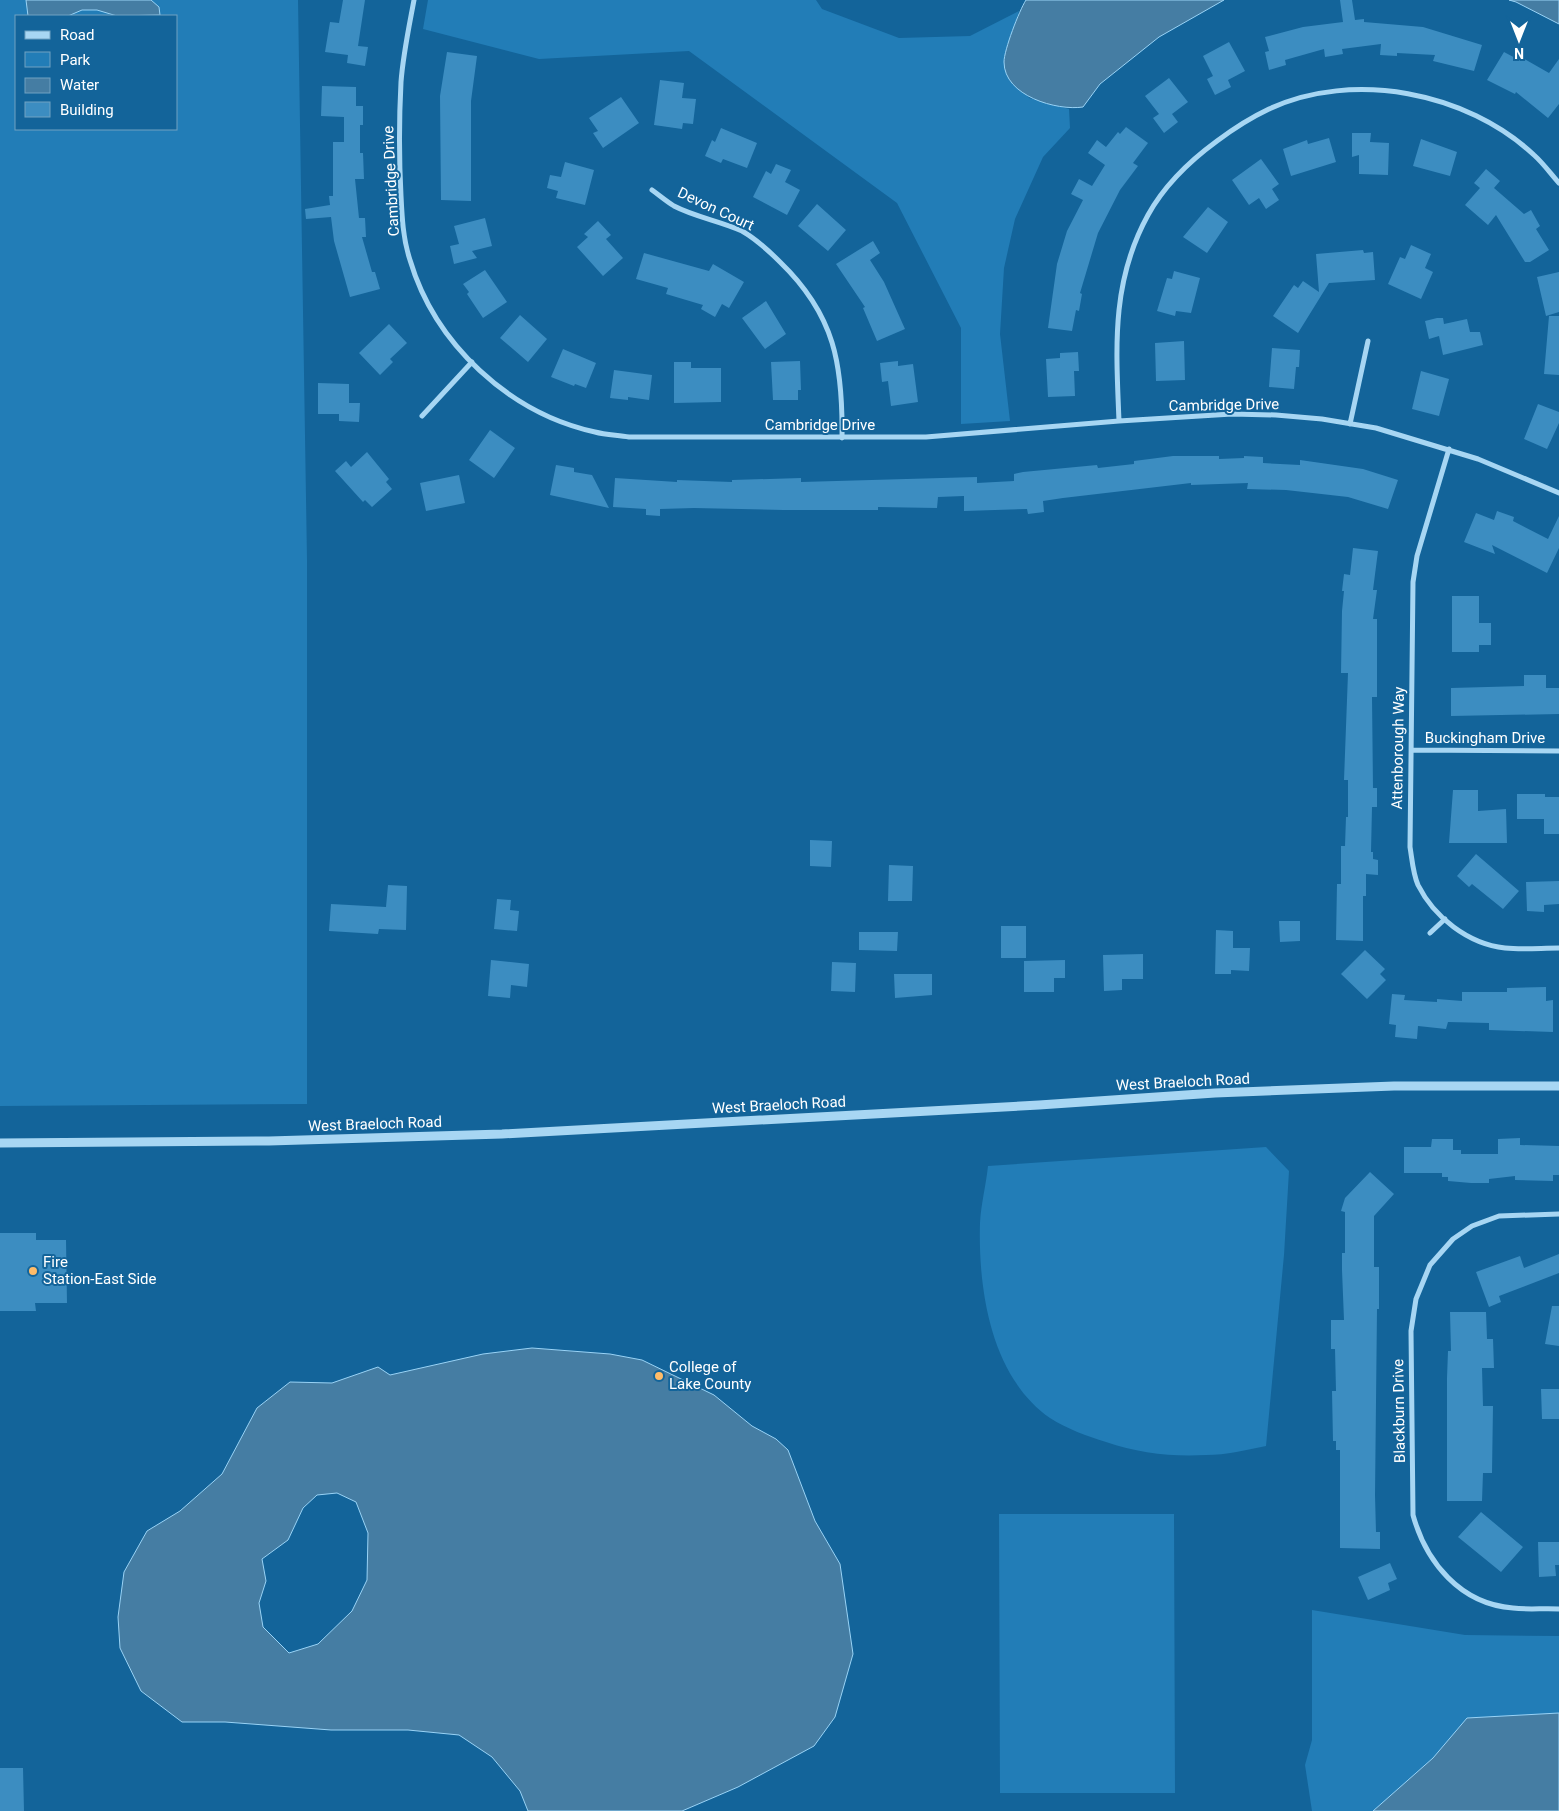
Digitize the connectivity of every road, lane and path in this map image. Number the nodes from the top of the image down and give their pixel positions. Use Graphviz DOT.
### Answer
graph roads {
  1 [pos="414,0"];
  2 [pos="1559,183"];
  3 [pos="652,190"];
  4 [pos="1368,341"];
  5 [pos="472,362"];
  6 [pos="422,416"];
  7 [pos="1119,421"];
  8 [pos="1350,424"];
  9 [pos="842,438"];
  10 [pos="1449,449"];
  11 [pos="1559,493"];
  12 [pos="1411,750"];
  13 [pos="1559,751"];
  14 [pos="1445,920"];
  15 [pos="1430,933"];
  16 [pos="1559,948"];
  17 [pos="1559,1086"];
  18 [pos="0,1143"];
  19 [pos="1559,1214"];
  20 [pos="1559,1608"];
  1 -- 5 [label="street, Cambridge Drive"];
  2 -- 7 [label="street"];
  3 -- 9 [label="street, Devon Court"];
  4 -- 8 [label="street"];
  5 -- 6 [label="street"];
  5 -- 9 [label="street, Cambridge Drive"];
  7 -- 8 [label="street, Cambridge Drive"];
  7 -- 9 [label="street, Cambridge Drive"];
  8 -- 10 [label="street, Cambridge Drive"];
  10 -- 11 [label="street, Cambridge Drive"];
  10 -- 12 [label="street, Attenborough Way"];
  12 -- 13 [label="street, Buckingham Drive"];
  12 -- 14 [label="street, Attenborough Way"];
  14 -- 15 [label="street"];
  14 -- 16 [label="street, Attenborough Way"];
  17 -- 18 [label="street, West Braeloch Road"];
  19 -- 20 [label="street, Blackburn Drive"];
}
